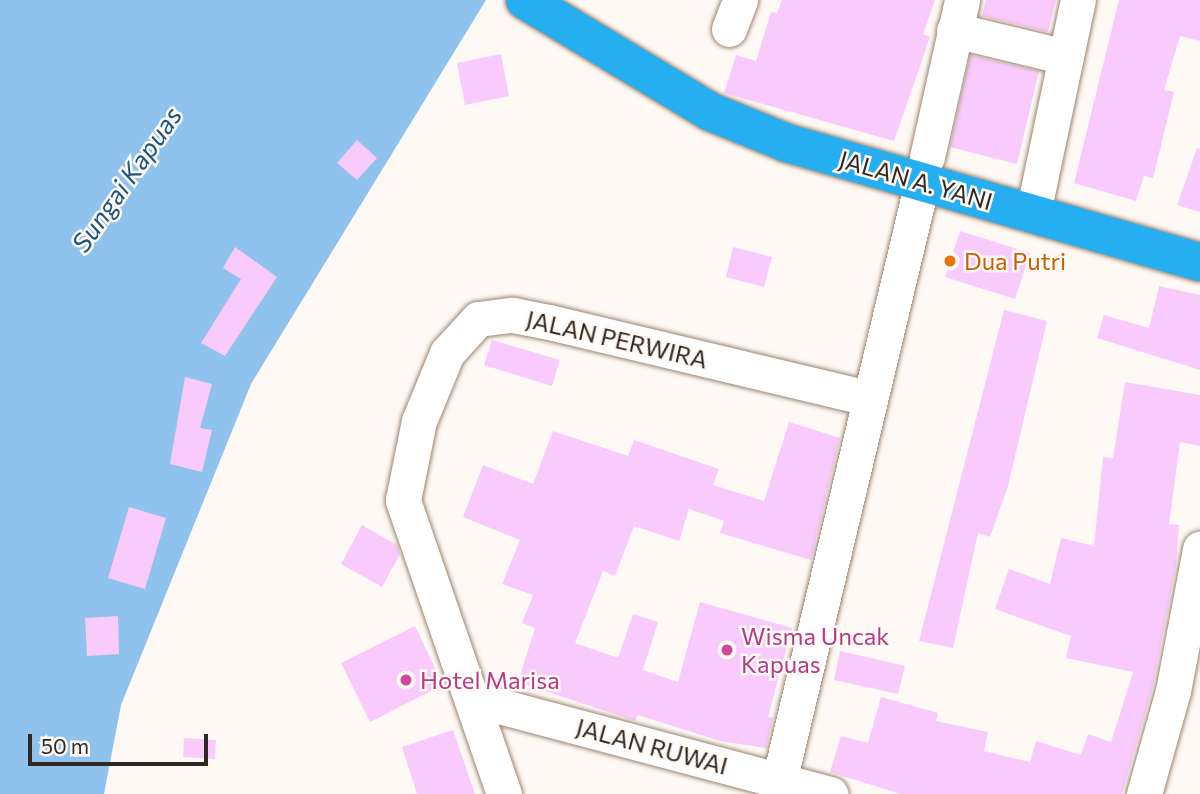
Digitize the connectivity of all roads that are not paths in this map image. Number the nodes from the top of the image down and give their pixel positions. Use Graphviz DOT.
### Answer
graph roads {
  1 [pos="525,0"];
  2 [pos="1078,0"];
  3 [pos="958,15"];
  4 [pos="1066,57"];
  5 [pos="928,157"];
  6 [pos="917,203"];
  7 [pos="1033,214"];
  8 [pos="1200,262"];
  9 [pos="869,398"];
  10 [pos="1200,550"];
  11 [pos="473,699"];
  12 [pos="777,787"];
  13 [pos="504,794"];
  14 [pos="831,794"];
  15 [pos="1143,794"];
  1 -- 7 [label="highway, JALAN A. YANI"];
  2 -- 4 [label="street"];
  3 -- 4 [label="street"];
  3 -- 5 [label="street"];
  4 -- 7 [label="street"];
  6 -- 9 [label="street"];
  7 -- 8 [label="highway, JALAN A. YANI"];
  9 -- 11 [label="street, JALAN PERWIRA"];
  9 -- 12 [label="street"];
  10 -- 15 [label="street"];
  11 -- 12 [label="street, JALAN RUWAI"];
  11 -- 13 [label="street"];
  12 -- 14 [label="street, JALAN RUWAI"];
}
